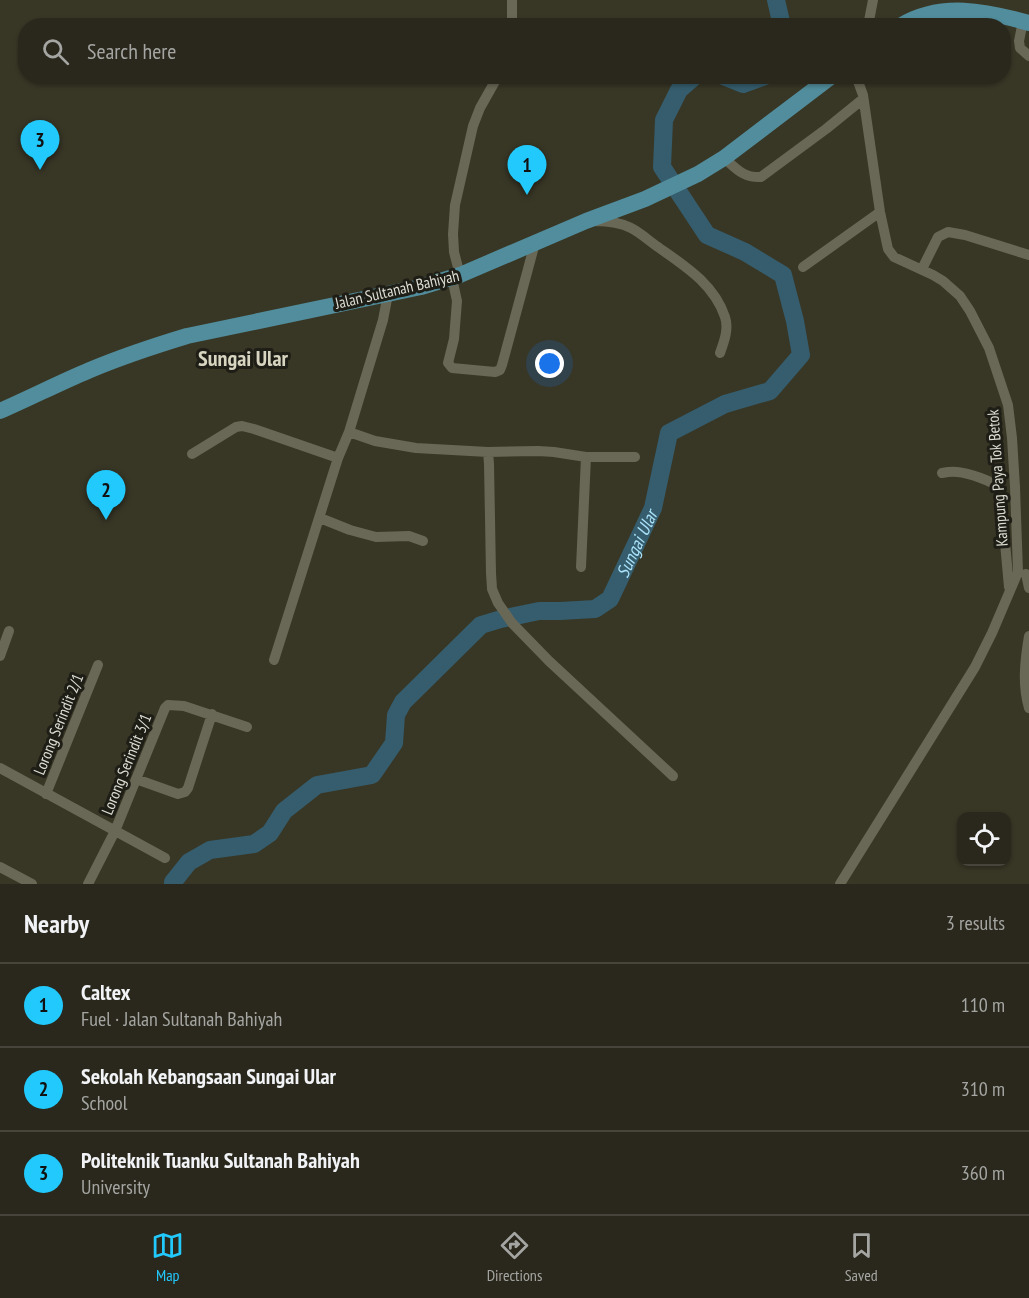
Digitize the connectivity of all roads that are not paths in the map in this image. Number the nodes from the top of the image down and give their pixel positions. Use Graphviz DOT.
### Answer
graph roads {
  1 [pos="512,0"];
  2 [pos="873,0"];
  3 [pos="512,18"];
  4 [pos="870,18"];
  5 [pos="917,18"];
  6 [pos="1009,18"];
  7 [pos="1011,19"];
  8 [pos="1026,22"];
  9 [pos="1029,56"];
  10 [pos="494,84"];
  11 [pos="821,84"];
  12 [pos="858,84"];
  13 [pos="863,99"];
  14 [pos="724,158"];
  15 [pos="880,212"];
  16 [pos="586,221"];
  17 [pos="535,243"];
  18 [pos="1029,255"];
  19 [pos="803,267"];
  20 [pos="922,269"];
  21 [pos="456,277"];
  22 [pos="388,294"];
  23 [pos="720,353"];
  24 [pos="0,411"];
  25 [pos="349,432"];
  26 [pos="488,452"];
  27 [pos="192,454"];
  28 [pos="586,457"];
  29 [pos="635,457"];
  30 [pos="338,458"];
  31 [pos="942,473"];
  32 [pos="320,518"];
  33 [pos="423,541"];
  34 [pos="581,567"];
  35 [pos="1024,574"];
  36 [pos="1029,588"];
  37 [pos="1010,590"];
  38 [pos="9,631"];
  39 [pos="1029,636"];
  40 [pos="0,656"];
  41 [pos="273,660"];
  42 [pos="98,665"];
  43 [pos="1029,708"];
  44 [pos="212,714"];
  45 [pos="247,727"];
  46 [pos="0,768"];
  47 [pos="673,776"];
  48 [pos="136,780"];
  49 [pos="46,794"];
  50 [pos="115,831"];
  51 [pos="165,858"];
  52 [pos="0,867"];
  53 [pos="32,884"];
  54 [pos="88,884"];
  55 [pos="840,884"];
  1 -- 3 [label="street"];
  2 -- 4 [label="street"];
  5 -- 6 [label="main road"];
  7 -- 8 [label="main road"];
  8 -- 9 [label="street"];
  10 -- 21 [label="street"];
  11 -- 14 [label="main road, Jalan Sultanah Bahiyah"];
  12 -- 13 [label="street, Kampung Paya Tok Betok"];
  13 -- 14 [label="street"];
  13 -- 15 [label="street, Kampung Paya Tok Betok"];
  14 -- 16 [label="main road, Jalan Sultanah Bahiyah"];
  15 -- 19 [label="street"];
  15 -- 20 [label="street, Kampung Paya Tok Betok"];
  16 -- 17 [label="main road, Jalan Sultanah Bahiyah"];
  16 -- 23 [label="street"];
  17 -- 21 [label="main road, Jalan Sultanah Bahiyah"];
  17 -- 21 [label="street"];
  18 -- 20 [label="street"];
  20 -- 35 [label="street, Kampung Paya Tok Betok"];
  21 -- 22 [label="main road, Jalan Sultanah Bahiyah"];
  22 -- 24 [label="main road, Jalan Sultanah Bahiyah"];
  22 -- 25 [label="street"];
  25 -- 26 [label="street"];
  25 -- 30 [label="street"];
  26 -- 28 [label="street"];
  26 -- 47 [label="street"];
  27 -- 30 [label="street"];
  28 -- 29 [label="street"];
  28 -- 34 [label="street"];
  30 -- 32 [label="street"];
  31 -- 37 [label="street"];
  32 -- 33 [label="street"];
  32 -- 41 [label="street"];
  35 -- 36 [label="street"];
  35 -- 37 [label="street, Kampung Paya Tok Betok"];
  37 -- 55 [label="street, Kampung Paya Tok Betok"];
  38 -- 40 [label="street"];
  39 -- 43 [label="street"];
  42 -- 49 [label="street, Lorong Serindit 2/1"];
  44 -- 45 [label="street"];
  44 -- 48 [label="street, Lorong Serindit 3/1"];
  44 -- 48 [label="street"];
  46 -- 49 [label="street"];
  48 -- 50 [label="street, Lorong Serindit 3/1"];
  49 -- 50 [label="street"];
  50 -- 51 [label="street"];
  50 -- 54 [label="street, Lorong Serindit 3/1"];
  52 -- 53 [label="street"];
}
